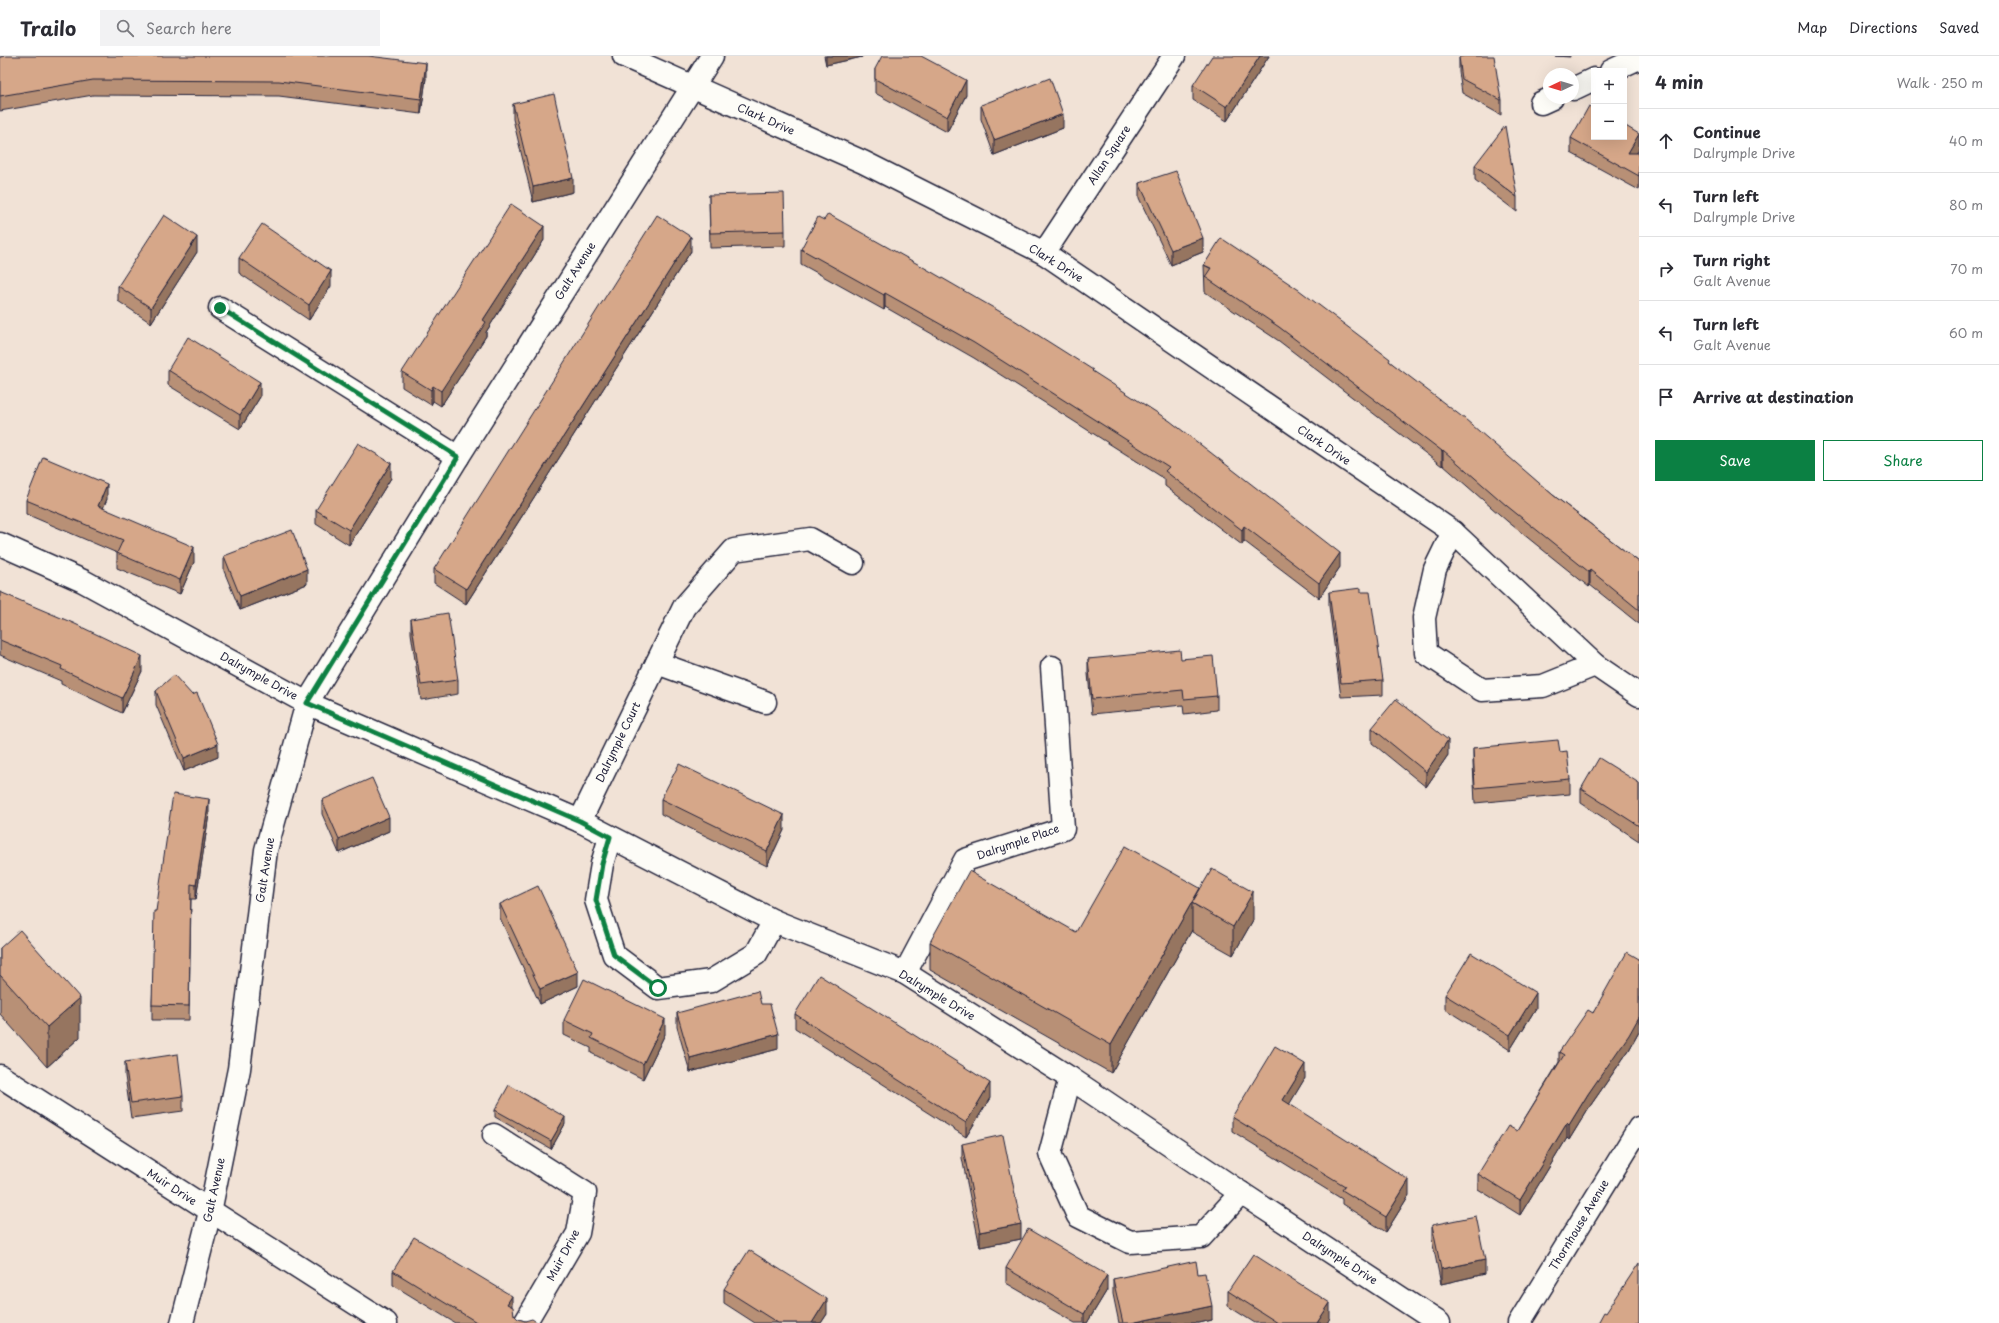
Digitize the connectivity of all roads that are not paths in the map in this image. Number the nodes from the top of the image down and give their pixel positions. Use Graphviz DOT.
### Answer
graph roads {
  1 [pos="624,56"];
  2 [pos="712,56"];
  3 [pos="1174,56"];
  4 [pos="1639,58"];
  5 [pos="1618,68"];
  6 [pos="1591,80"];
  7 [pos="692,86"];
  8 [pos="1579,86"];
  9 [pos="1044,254"];
  10 [pos="220,308"];
  11 [pos="458,457"];
  12 [pos="1453,532"];
  13 [pos="0,544"];
  14 [pos="853,562"];
  15 [pos="657,663"];
  16 [pos="1595,665"];
  17 [pos="1052,667"];
  18 [pos="1639,695"];
  19 [pos="765,702"];
  20 [pos="307,703"];
  21 [pos="580,821"];
  22 [pos="610,837"];
  23 [pos="774,921"];
  24 [pos="905,974"];
  25 [pos="0,1076"];
  26 [pos="1070,1078"];
  27 [pos="1639,1128"];
  28 [pos="494,1135"];
  29 [pos="1241,1193"];
  30 [pos="210,1212"];
  31 [pos="182,1323"];
  32 [pos="386,1323"];
  33 [pos="525,1323"];
  34 [pos="1439,1323"];
  35 [pos="1519,1323"];
  1 -- 7 [label="street, Clark Drive"];
  2 -- 7 [label="street"];
  3 -- 9 [label="street, Allan Square"];
  4 -- 5 [label="street"];
  6 -- 8 [label="street"];
  7 -- 9 [label="street, Clark Drive"];
  7 -- 11 [label="street, Galt Avenue"];
  9 -- 12 [label="street, Clark Drive"];
  10 -- 11 [label="street"];
  11 -- 20 [label="street, Galt Avenue"];
  12 -- 16 [label="street, Clark Drive"];
  12 -- 16 [label="street"];
  13 -- 20 [label="street, Dalrymple Drive"];
  14 -- 15 [label="street, Dalrymple Court"];
  15 -- 19 [label="street"];
  15 -- 21 [label="street, Dalrymple Court"];
  16 -- 18 [label="street, Clark Drive"];
  17 -- 24 [label="street, Dalrymple Place"];
  20 -- 21 [label="street, Dalrymple Drive"];
  20 -- 30 [label="street, Galt Avenue"];
  21 -- 22 [label="street, Dalrymple Drive"];
  22 -- 23 [label="street, Dalrymple Drive"];
  22 -- 23 [label="street"];
  23 -- 24 [label="street, Dalrymple Drive"];
  24 -- 26 [label="street, Dalrymple Drive"];
  25 -- 30 [label="street, Muir Drive"];
  26 -- 29 [label="street, Dalrymple Drive"];
  26 -- 29 [label="street"];
  27 -- 35 [label="street, Thornhouse Avenue"];
  28 -- 33 [label="street, Muir Drive"];
  29 -- 34 [label="street, Dalrymple Drive"];
  30 -- 31 [label="street, Galt Avenue"];
  30 -- 32 [label="street, Muir Drive"];
}
